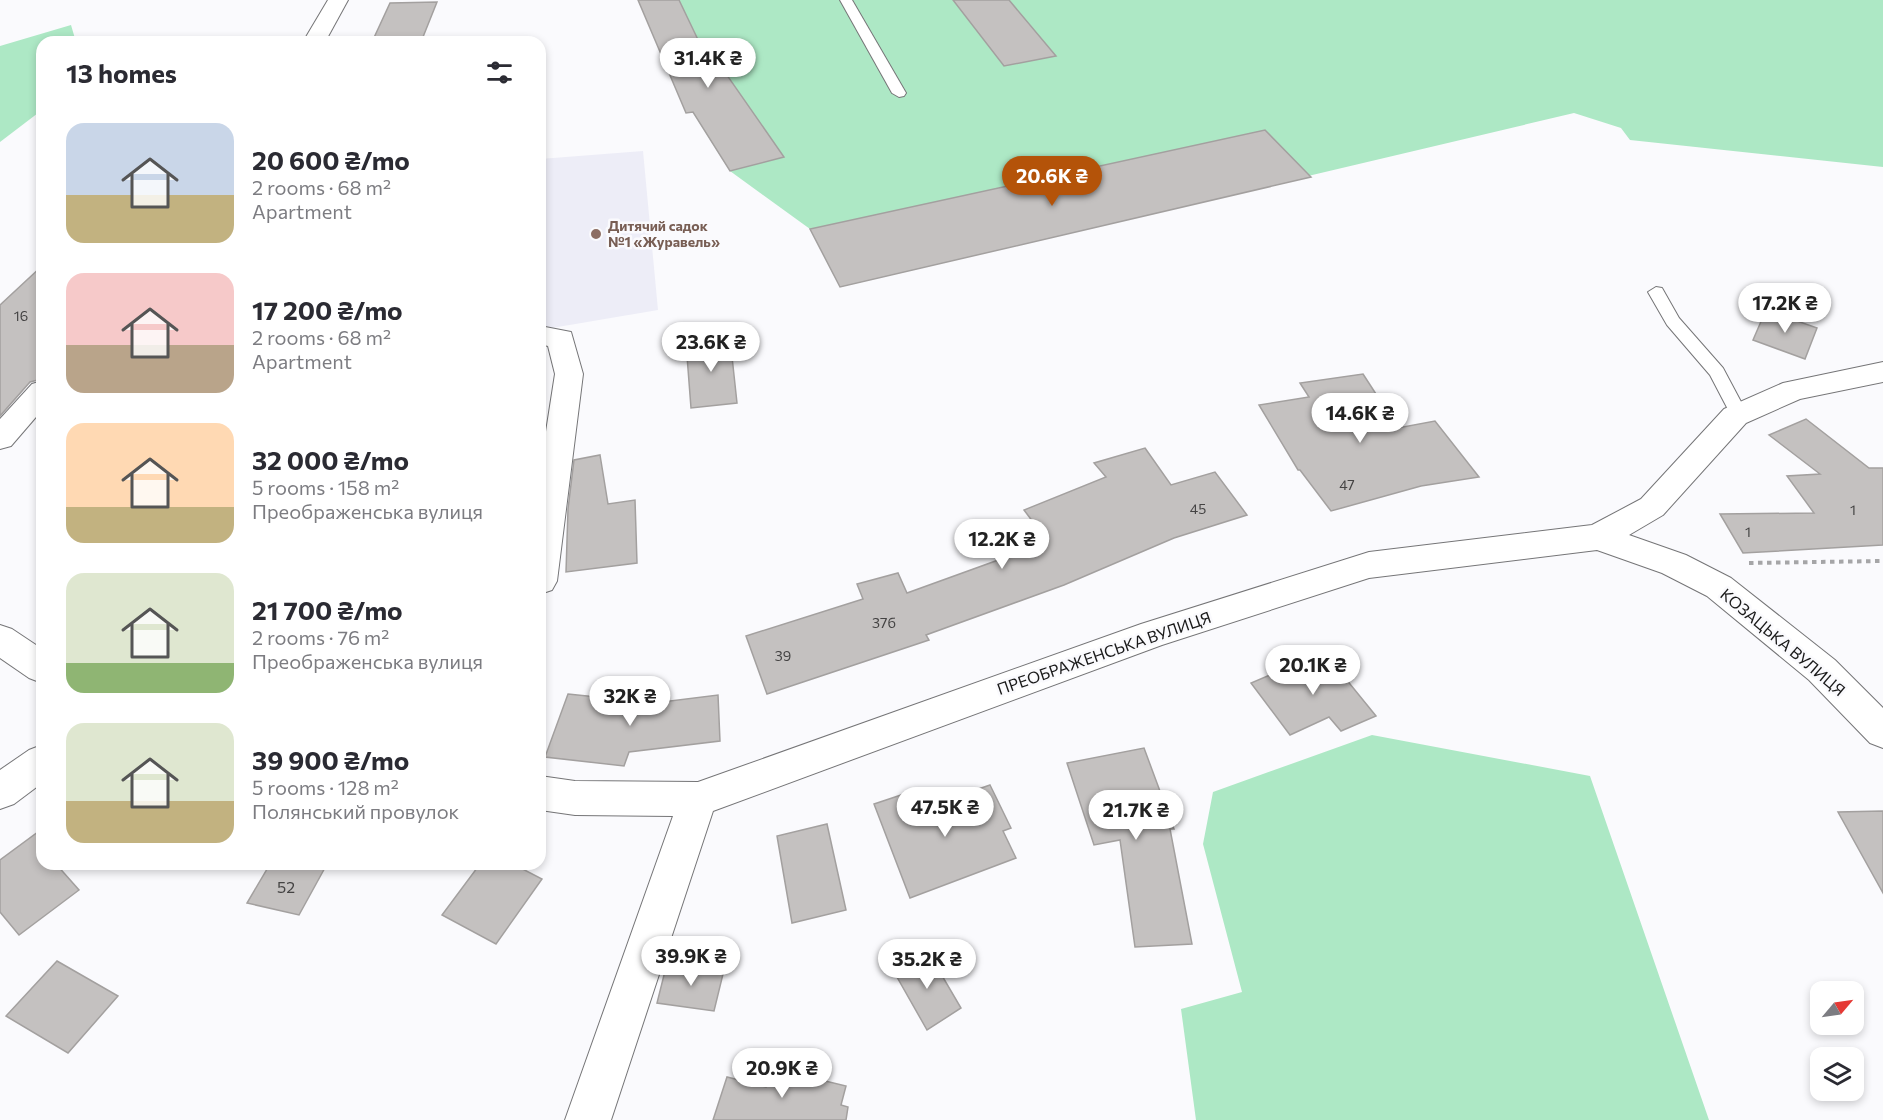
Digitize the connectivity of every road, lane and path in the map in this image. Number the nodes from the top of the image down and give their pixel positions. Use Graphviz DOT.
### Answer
graph roads {
  1 [pos="338,0"];
  2 [pos="846,0"];
  3 [pos="317,36"];
  4 [pos="899,93"];
  5 [pos="1656,292"];
  6 [pos="546,336"];
  7 [pos="1883,372"];
  8 [pos="36,398"];
  9 [pos="1739,415"];
  10 [pos="0,438"];
  11 [pos="1598,537"];
  12 [pos="546,538"];
  13 [pos="1883,561"];
  14 [pos="1743,563"];
  15 [pos="1674,564"];
  16 [pos="0,639"];
  17 [pos="36,664"];
  18 [pos="1883,732"];
  19 [pos="36,766"];
  20 [pos="0,792"];
  21 [pos="546,794"];
  22 [pos="698,799"];
  23 [pos="588,1120"];
  1 -- 3 [label="street"];
  2 -- 4 [label="lane"];
  5 -- 9 [label="lane"];
  6 -- 12 [label="street"];
  7 -- 9 [label="street"];
  8 -- 10 [label="street"];
  9 -- 11 [label="street"];
  11 -- 15 [label="street, ПРЕОБРАЖЕНСЬКА ВУЛИЦЯ"];
  11 -- 22 [label="street, ПРЕОБРАЖЕНСЬКА ВУЛИЦЯ"];
  13 -- 14 [label="path"];
  15 -- 18 [label="street, КОЗАЦЬКА ВУЛИЦЯ"];
  16 -- 17 [label="street"];
  19 -- 20 [label="street"];
  21 -- 22 [label="street, ПРЕОБРАЖЕНСЬКА ВУЛИЦЯ"];
  22 -- 23 [label="street"];
}
